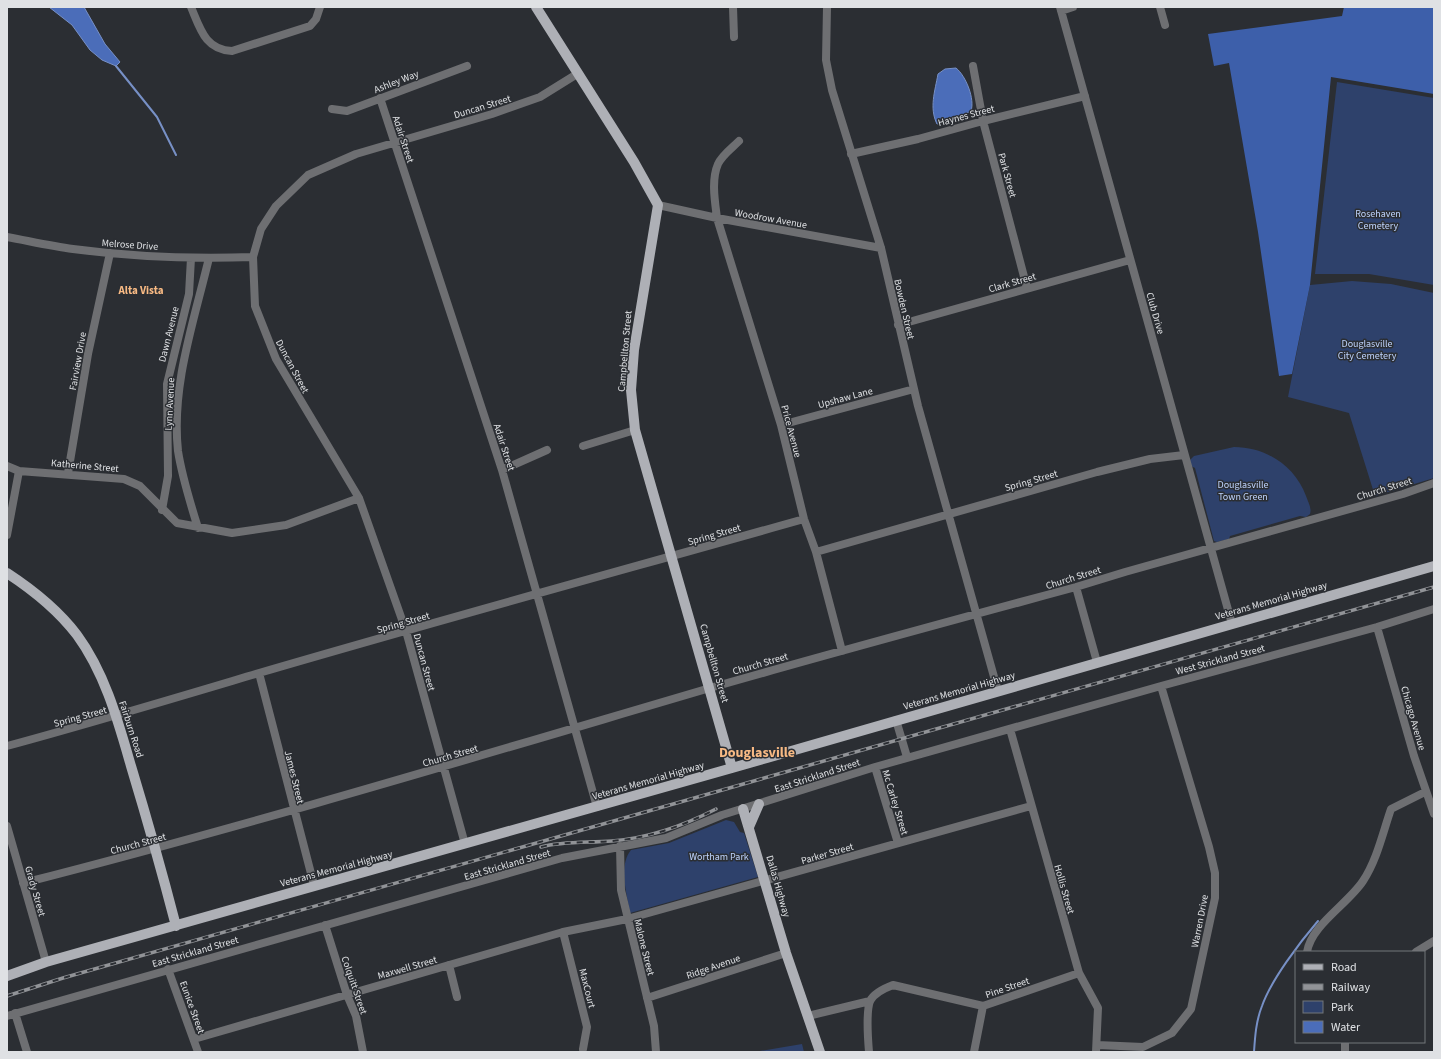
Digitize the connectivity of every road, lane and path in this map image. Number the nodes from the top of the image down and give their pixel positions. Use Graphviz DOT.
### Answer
graph roads {
  1 [pos="191,7"];
  2 [pos="320,7"];
  3 [pos="536,7"];
  4 [pos="733,7"];
  5 [pos="827,7"];
  6 [pos="1073,7"];
  7 [pos="1160,7"];
  8 [pos="1060,9"];
  9 [pos="1165,25"];
  10 [pos="734,37"];
  11 [pos="467,66"];
  12 [pos="973,66"];
  13 [pos="577,74"];
  14 [pos="1085,96"];
  15 [pos="380,98"];
  16 [pos="332,109"];
  17 [pos="983,120"];
  18 [pos="739,141"];
  19 [pos="395,143"];
  20 [pos="851,154"];
  21 [pos="658,205"];
  22 [pos="717,218"];
  23 [pos="7,237"];
  24 [pos="881,248"];
  25 [pos="110,253"];
  26 [pos="253,257"];
  27 [pos="191,258"];
  28 [pos="209,258"];
  29 [pos="1130,260"];
  30 [pos="1027,288"];
  31 [pos="898,325"];
  32 [pos="914,389"];
  33 [pos="781,426"];
  34 [pos="635,430"];
  35 [pos="583,446"];
  36 [pos="547,450"];
  37 [pos="1184,455"];
  38 [pos="7,466"];
  39 [pos="502,470"];
  40 [pos="19,471"];
  41 [pos="68,473"];
  42 [pos="1434,482"];
  43 [pos="359,498"];
  44 [pos="162,510"];
  45 [pos="948,514"];
  46 [pos="804,519"];
  47 [pos="198,528"];
  48 [pos="7,535"];
  49 [pos="1211,548"];
  50 [pos="816,552"];
  51 [pos="672,556"];
  52 [pos="1434,566"];
  53 [pos="7,573"];
  54 [pos="1076,588"];
  55 [pos="538,593"];
  56 [pos="1434,609"];
  57 [pos="978,614"];
  58 [pos="1232,624"];
  59 [pos="1377,627"];
  60 [pos="406,631"];
  61 [pos="842,651"];
  62 [pos="1098,662"];
  63 [pos="259,673"];
  64 [pos="1161,686"];
  65 [pos="709,688"];
  66 [pos="998,691"];
  67 [pos="116,717"];
  68 [pos="896,720"];
  69 [pos="575,729"];
  70 [pos="1010,729"];
  71 [pos="7,746"];
  72 [pos="908,757"];
  73 [pos="875,766"];
  74 [pos="443,767"];
  75 [pos="732,768"];
  76 [pos="1426,792"];
  77 [pos="759,804"];
  78 [pos="1031,806"];
  79 [pos="597,807"];
  80 [pos="743,809"];
  81 [pos="294,810"];
  82 [pos="1434,814"];
  83 [pos="7,826"];
  84 [pos="749,827"];
  85 [pos="898,843"];
  86 [pos="465,844"];
  87 [pos="620,846"];
  88 [pos="156,849"];
  89 [pos="764,880"];
  90 [pos="23,883"];
  91 [pos="314,885"];
  92 [pos="627,919"];
  93 [pos="324,925"];
  94 [pos="176,926"];
  95 [pos="563,932"];
  96 [pos="1434,941"];
  97 [pos="1307,951"];
  98 [pos="1418,951"];
  99 [pos="786,953"];
  100 [pos="46,962"];
  101 [pos="449,966"];
  102 [pos="168,969"];
  103 [pos="791,971"];
  104 [pos="1079,973"];
  105 [pos="7,976"];
  106 [pos="347,995"];
  107 [pos="457,997"];
  108 [pos="647,998"];
  109 [pos="870,1001"];
  110 [pos="983,1006"];
  111 [pos="15,1013"];
  112 [pos="7,1016"];
  113 [pos="808,1016"];
  114 [pos="194,1039"];
  115 [pos="583,1049"];
  116 [pos="1097,1049"];
  117 [pos="27,1052"];
  118 [pos="198,1052"];
  119 [pos="363,1052"];
  120 [pos="656,1052"];
  121 [pos="813,1052"];
  122 [pos="820,1052"];
  123 [pos="869,1052"];
  124 [pos="974,1052"];
  1 -- 2 [label="street"];
  3 -- 13 [label="main road"];
  4 -- 10 [label="street"];
  5 -- 20 [label="street, Bowden Street"];
  6 -- 8 [label="street"];
  7 -- 9 [label="street"];
  8 -- 14 [label="street, Club Drive"];
  11 -- 15 [label="street, Ashley Way"];
  12 -- 17 [label="street, Park Street"];
  13 -- 19 [label="street, Duncan Street"];
  13 -- 21 [label="main road"];
  14 -- 17 [label="street, Haynes Street"];
  14 -- 29 [label="street, Club Drive"];
  15 -- 16 [label="street, Ashley Way"];
  15 -- 19 [label="street, Adair Street"];
  17 -- 20 [label="street, Haynes Street"];
  17 -- 30 [label="street, Park Street"];
  18 -- 22 [label="street, Price Avenue"];
  19 -- 26 [label="street, Duncan Street"];
  19 -- 39 [label="street, Adair Street"];
  20 -- 24 [label="street, Bowden Street"];
  21 -- 22 [label="street, Woodrow Avenue"];
  21 -- 34 [label="main road, Campbellton Street"];
  22 -- 24 [label="street, Woodrow Avenue"];
  22 -- 33 [label="street, Price Avenue"];
  23 -- 25 [label="street, Melrose Drive"];
  24 -- 31 [label="street, Bowden Street"];
  25 -- 27 [label="street, Melrose Drive"];
  25 -- 41 [label="street, Fairview Drive"];
  26 -- 28 [label="street, Melrose Drive"];
  26 -- 43 [label="street, Duncan Street"];
  27 -- 28 [label="street, Melrose Drive"];
  27 -- 44 [label="street, Dawn Avenue"];
  28 -- 47 [label="street, Lynn Avenue"];
  29 -- 30 [label="street, Clark Street"];
  29 -- 37 [label="street, Club Drive"];
  30 -- 31 [label="street, Clark Street"];
  31 -- 32 [label="street, Bowden Street"];
  32 -- 33 [label="street, Upshaw Lane"];
  32 -- 45 [label="street, Bowden Street"];
  33 -- 46 [label="street, Price Avenue"];
  34 -- 35 [label="street"];
  34 -- 51 [label="main road, Campbellton Street"];
  36 -- 39 [label="street"];
  37 -- 45 [label="street, Spring Street"];
  37 -- 49 [label="street, Club Drive"];
  38 -- 40 [label="street"];
  39 -- 55 [label="street, Adair Street"];
  40 -- 41 [label="street, Katherine Street"];
  40 -- 48 [label="street"];
  41 -- 44 [label="street, Katherine Street"];
  42 -- 49 [label="street, Church Street"];
  43 -- 47 [label="street, Katherine Street"];
  43 -- 60 [label="street, Duncan Street"];
  44 -- 47 [label="street, Katherine Street"];
  45 -- 50 [label="street, Spring Street"];
  45 -- 57 [label="street, Bowden Street"];
  46 -- 50 [label="street, Price Avenue"];
  46 -- 51 [label="street, Spring Street"];
  49 -- 54 [label="street, Church Street"];
  49 -- 58 [label="street, Club Drive"];
  50 -- 61 [label="street, Price Avenue"];
  51 -- 55 [label="street, Spring Street"];
  51 -- 65 [label="main road, Campbellton Street"];
  52 -- 58 [label="main road, Veterans Memorial Highway"];
  53 -- 67 [label="main road, Fairburn Road"];
  54 -- 57 [label="street, Church Street"];
  54 -- 62 [label="street"];
  55 -- 60 [label="street, Spring Street"];
  55 -- 69 [label="street, Adair Street"];
  56 -- 59 [label="street, West Strickland Street"];
  57 -- 61 [label="street, Church Street"];
  57 -- 66 [label="street, Bowden Street"];
  58 -- 62 [label="main road, Veterans Memorial Highway"];
  59 -- 64 [label="street, West Strickland Street"];
  59 -- 76 [label="street, Chicago Avenue"];
  60 -- 63 [label="street, Spring Street"];
  60 -- 74 [label="street, Duncan Street"];
  61 -- 65 [label="street, Church Street"];
  62 -- 66 [label="main road, Veterans Memorial Highway"];
  63 -- 67 [label="street, Spring Street"];
  63 -- 81 [label="street, James Street"];
  64 -- 70 [label="street, West Strickland Street"];
  64 -- 116 [label="street, Warren Drive"];
  65 -- 69 [label="street, Church Street"];
  65 -- 75 [label="main road, Campbellton Street"];
  66 -- 68 [label="main road, Veterans Memorial Highway"];
  67 -- 71 [label="street, Spring Street"];
  67 -- 88 [label="main road, Fairburn Road"];
  68 -- 72 [label="street"];
  68 -- 75 [label="main road, Veterans Memorial Highway"];
  69 -- 74 [label="street, Church Street"];
  69 -- 79 [label="street, Adair Street"];
  70 -- 72 [label="street, East Strickland Street"];
  70 -- 78 [label="street, Hollis Street"];
  72 -- 73 [label="street, East Strickland Street"];
  73 -- 77 [label="street, East Strickland Street"];
  73 -- 85 [label="street, Mc Carley Street"];
  74 -- 81 [label="street, Church Street"];
  74 -- 86 [label="street, Duncan Street"];
  75 -- 79 [label="main road, Veterans Memorial Highway"];
  76 -- 82 [label="street, Chicago Avenue"];
  76 -- 97 [label="street"];
  77 -- 80 [label="street, East Strickland Street"];
  77 -- 84 [label="main road"];
  78 -- 85 [label="street, Parker Street"];
  78 -- 104 [label="street, Hollis Street"];
  79 -- 86 [label="main road, Veterans Memorial Highway"];
  80 -- 84 [label="main road, Dallas Highway"];
  80 -- 87 [label="street, East Strickland Street"];
  81 -- 88 [label="street, Church Street"];
  81 -- 91 [label="street, James Street"];
  83 -- 90 [label="street, Grady Street"];
  84 -- 89 [label="main road, Dallas Highway"];
  85 -- 89 [label="street, Parker Street"];
  86 -- 91 [label="main road, Veterans Memorial Highway"];
  87 -- 92 [label="street, Malone Street"];
  87 -- 93 [label="street, East Strickland Street"];
  88 -- 90 [label="street, Church Street"];
  88 -- 94 [label="main road, Fairburn Road"];
  89 -- 92 [label="street, Parker Street"];
  89 -- 99 [label="main road, Dallas Highway"];
  90 -- 100 [label="street, Grady Street"];
  91 -- 94 [label="main road, Veterans Memorial Highway"];
  92 -- 95 [label="street, Maxwell Street"];
  92 -- 108 [label="street, Malone Street"];
  93 -- 102 [label="street, East Strickland Street"];
  93 -- 106 [label="street, Colquitt Street"];
  94 -- 100 [label="main road, Veterans Memorial Highway"];
  95 -- 101 [label="street, Maxwell Street"];
  95 -- 115 [label="street, MaxCourt"];
  96 -- 98 [label="street"];
  99 -- 103 [label="main road, Dallas Highway"];
  99 -- 108 [label="street, Ridge Avenue"];
  100 -- 105 [label="main road, Veterans Memorial Highway"];
  101 -- 106 [label="street, Maxwell Street"];
  101 -- 107 [label="street"];
  102 -- 111 [label="street, East Strickland Street"];
  102 -- 114 [label="street, Eunice Street"];
  103 -- 113 [label="main road, Dallas Highway"];
  103 -- 121 [label="main road, Dallas Highway"];
  104 -- 110 [label="street, Pine Street"];
  104 -- 116 [label="street, Hollis Street"];
  106 -- 114 [label="street, Maxwell Street"];
  106 -- 119 [label="street, Colquitt Street"];
  108 -- 120 [label="street, Malone Street"];
  109 -- 110 [label="street, Pine Street"];
  109 -- 113 [label="street"];
  109 -- 123 [label="street"];
  110 -- 124 [label="street"];
  111 -- 112 [label="street, East Strickland Street"];
  111 -- 117 [label="street"];
  113 -- 122 [label="main road, Dallas Highway"];
  114 -- 118 [label="street, Eunice Street"];
}
